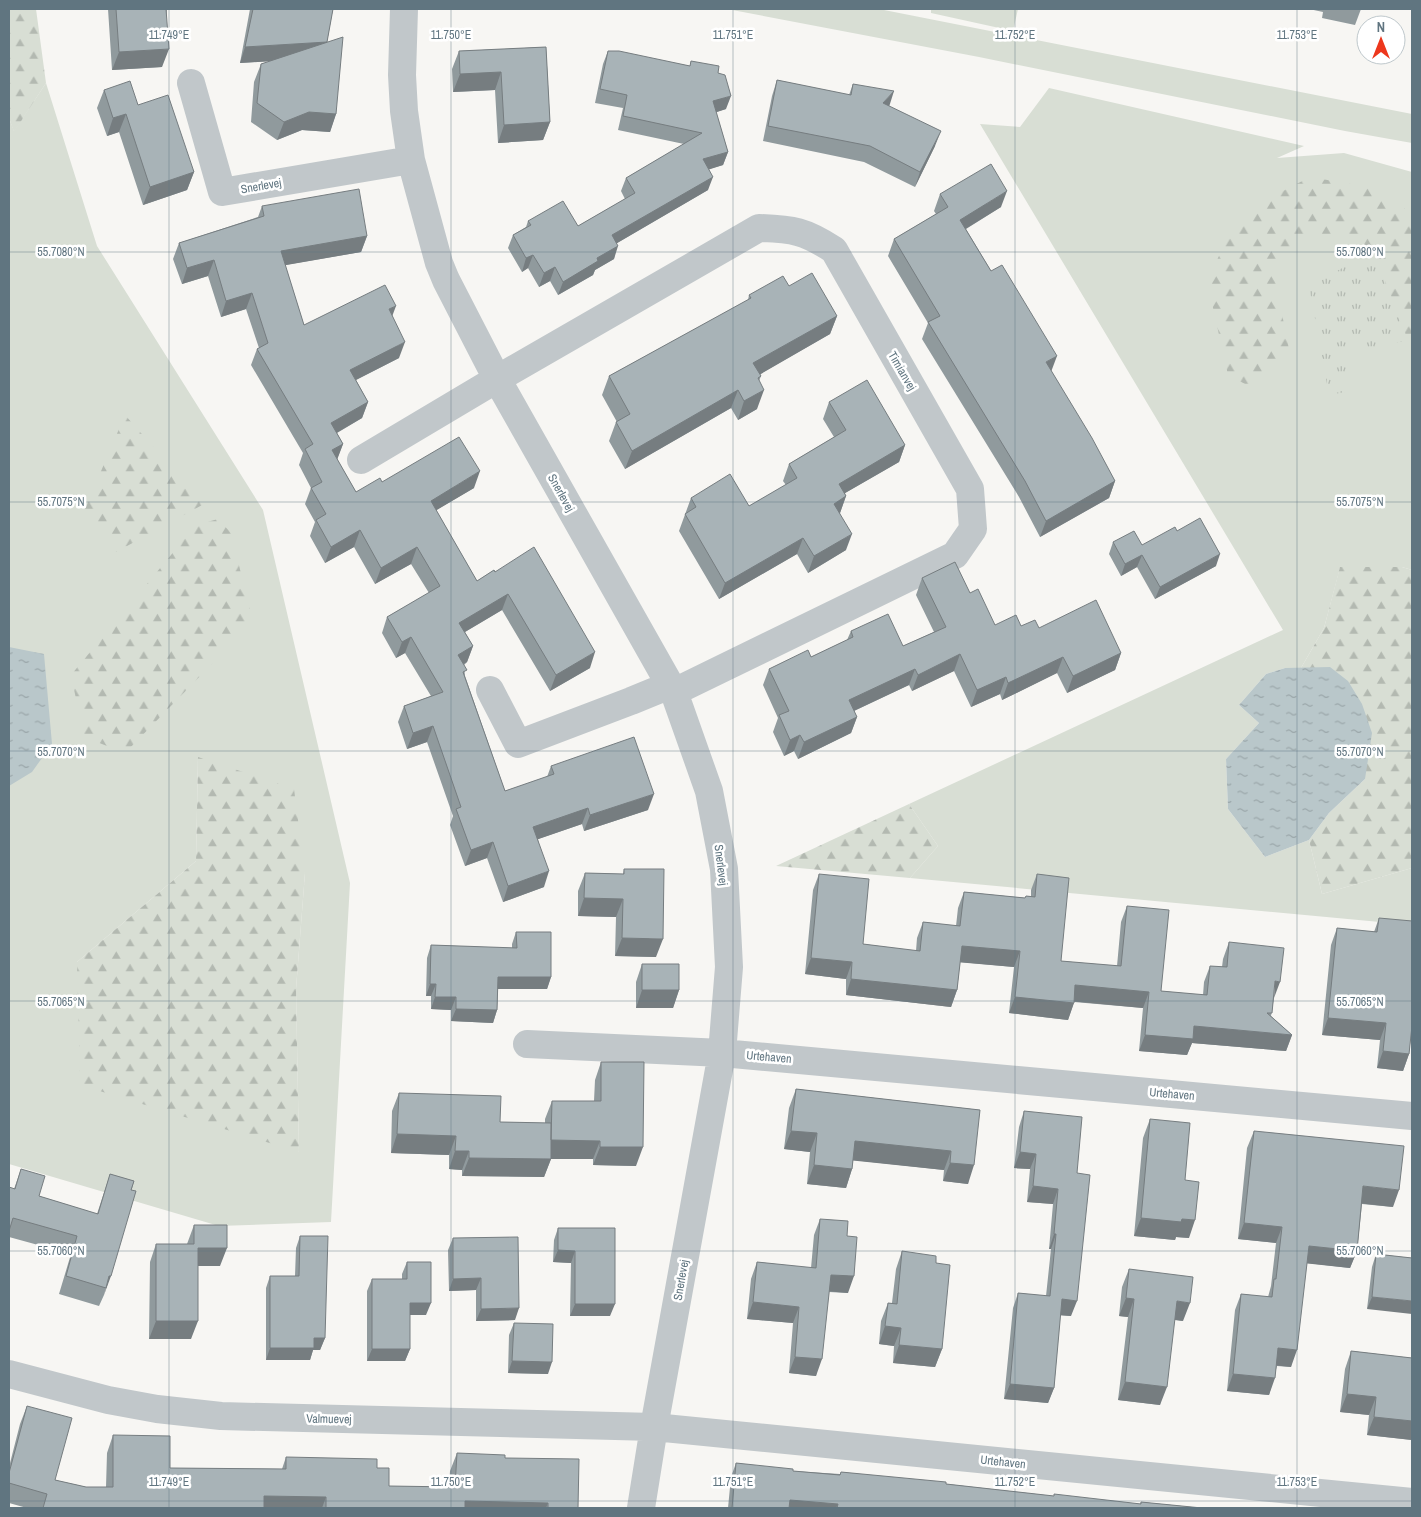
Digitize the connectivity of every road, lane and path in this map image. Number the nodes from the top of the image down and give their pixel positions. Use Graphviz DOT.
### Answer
graph roads {
  1 [pos="404,9"];
  2 [pos="191,83"];
  3 [pos="411,160"];
  4 [pos="497,379"];
  5 [pos="361,460"];
  6 [pos="672,689"];
  7 [pos="490,690"];
  8 [pos="527,1044"];
  9 [pos="722,1053"];
  10 [pos="1412,1116"];
  11 [pos="9,1374"];
  12 [pos="654,1427"];
  13 [pos="1412,1502"];
  14 [pos="641,1508"];
  1 -- 3 [label="street, Snerlevej"];
  2 -- 3 [label="street, Snerlevej"];
  3 -- 4 [label="street, Snerlevej"];
  4 -- 5 [label="street"];
  4 -- 6 [label="street, Snerlevej"];
  4 -- 6 [label="street, Timianvej"];
  6 -- 7 [label="street"];
  6 -- 9 [label="street, Snerlevej"];
  8 -- 9 [label="street"];
  9 -- 10 [label="street, Urtehaven"];
  9 -- 12 [label="street, Snerlevej"];
  11 -- 12 [label="street, Valmuevej"];
  12 -- 13 [label="street, Urtehaven"];
  12 -- 14 [label="street, Snerlevej"];
}
